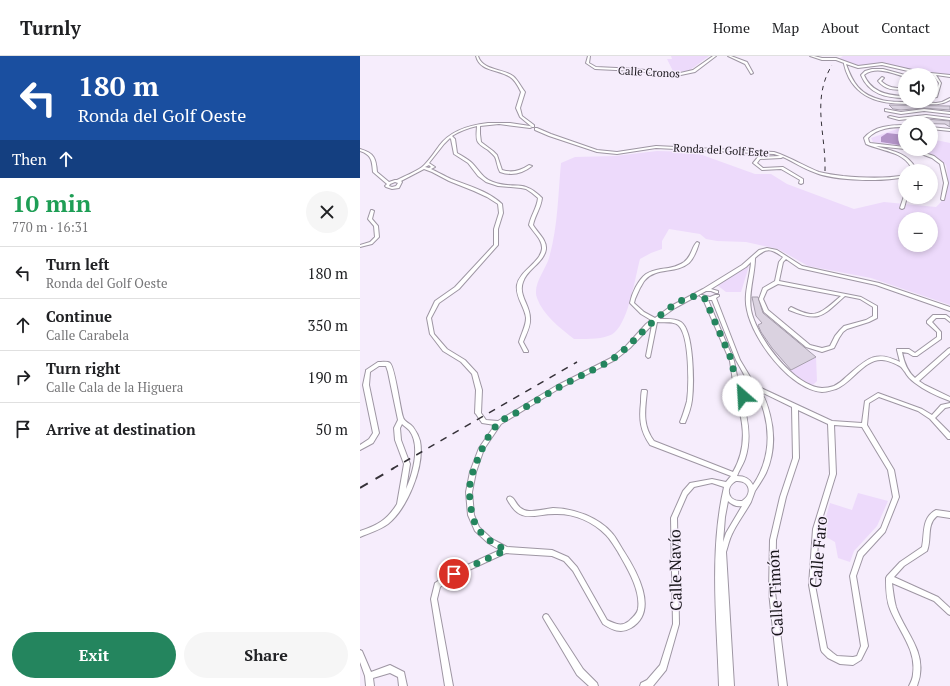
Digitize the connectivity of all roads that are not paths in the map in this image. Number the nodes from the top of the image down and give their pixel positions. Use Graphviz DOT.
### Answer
graph roads {
  1 [pos="477,56"];
  2 [pos="589,56"];
  3 [pos="715,56"];
  4 [pos="729,56"];
  5 [pos="811,56"];
  6 [pos="846,63"];
  7 [pos="870,68"];
  8 [pos="901,68"];
  9 [pos="752,73"];
  10 [pos="898,74"];
  11 [pos="938,75"];
  12 [pos="950,76"];
  13 [pos="883,78"];
  14 [pos="938,80"];
  15 [pos="898,90"];
  16 [pos="938,90"];
  17 [pos="898,98"];
  18 [pos="950,99"];
  19 [pos="886,110"];
  20 [pos="950,113"];
  21 [pos="890,117"];
  22 [pos="950,119"];
  23 [pos="479,126"];
  24 [pos="533,127"];
  25 [pos="898,127"];
  26 [pos="938,128"];
  27 [pos="949,129"];
  28 [pos="450,136"];
  29 [pos="869,144"];
  30 [pos="898,147"];
  31 [pos="360,150"];
  32 [pos="930,156"];
  33 [pos="431,160"];
  34 [pos="794,160"];
  35 [pos="911,164"];
  36 [pos="530,166"];
  37 [pos="424,168"];
  38 [pos="434,168"];
  39 [pos="898,177"];
  40 [pos="387,181"];
  41 [pos="399,182"];
  42 [pos="801,183"];
  43 [pos="943,199"];
  44 [pos="903,204"];
  45 [pos="902,208"];
  46 [pos="372,211"];
  47 [pos="697,243"];
  48 [pos="360,246"];
  49 [pos="753,258"];
  50 [pos="786,258"];
  51 [pos="777,282"];
  52 [pos="715,283"];
  53 [pos="704,290"];
  54 [pos="716,292"];
  55 [pos="844,295"];
  56 [pos="692,297"];
  57 [pos="703,297"];
  58 [pos="714,298"];
  59 [pos="791,309"];
  60 [pos="950,310"];
  61 [pos="655,320"];
  62 [pos="950,320"];
  63 [pos="950,350"];
  64 [pos="526,351"];
  65 [pos="648,356"];
  66 [pos="903,366"];
  67 [pos="750,381"];
  68 [pos="915,381"];
  69 [pos="736,388"];
  70 [pos="757,389"];
  71 [pos="644,391"];
  72 [pos="950,399"];
  73 [pos="950,405"];
  74 [pos="795,407"];
  75 [pos="932,418"];
  76 [pos="401,420"];
  77 [pos="683,422"];
  78 [pos="499,423"];
  79 [pos="831,423"];
  80 [pos="864,425"];
  81 [pos="950,437"];
  82 [pos="360,448"];
  83 [pos="735,475"];
  84 [pos="729,483"];
  85 [pos="753,490"];
  86 [pos="726,493"];
  87 [pos="510,499"];
  88 [pos="749,500"];
  89 [pos="400,506"];
  90 [pos="950,514"];
  91 [pos="360,534"];
  92 [pos="506,550"];
  93 [pos="889,578"];
  94 [pos="950,612"];
  95 [pos="546,617"];
  96 [pos="360,654"];
  97 [pos="369,676"];
  98 [pos="370,686"];
  99 [pos="403,686"];
  100 [pos="449,686"];
  101 [pos="594,686"];
  102 [pos="644,686"];
  103 [pos="722,686"];
  104 [pos="730,686"];
  105 [pos="783,686"];
  106 [pos="913,686"];
  1 -- 24 [label="street"];
  2 -- 3 [label="street, Calle Cronos"];
  4 -- 9 [label="street"];
  5 -- 6 [label="street"];
  6 -- 7 [label="street"];
  6 -- 18 [label="street"];
  7 -- 8 [label="street"];
  7 -- 10 [label="street"];
  7 -- 17 [label="street"];
  11 -- 12 [label="street"];
  13 -- 15 [label="street"];
  14 -- 16 [label="street"];
  19 -- 20 [label="street"];
  21 -- 22 [label="street"];
  23 -- 24 [label="street"];
  23 -- 28 [label="street"];
  23 -- 36 [label="street"];
  24 -- 34 [label="street, Ronda del Golf Este"];
  25 -- 29 [label="street"];
  26 -- 27 [label="street"];
  28 -- 33 [label="street"];
  28 -- 64 [label="street"];
  29 -- 30 [label="street"];
  29 -- 35 [label="street"];
  31 -- 40 [label="street"];
  32 -- 43 [label="street"];
  33 -- 37 [label="street"];
  33 -- 38 [label="street"];
  34 -- 39 [label="street, Ronda del Golf Este"];
  34 -- 42 [label="street"];
  37 -- 38 [label="street"];
  37 -- 41 [label="street"];
  38 -- 78 [label="street"];
  40 -- 41 [label="street"];
  40 -- 41 [label="street"];
  44 -- 45 [label="street"];
  46 -- 48 [label="street"];
  47 -- 61 [label="street"];
  49 -- 50 [label="street"];
  49 -- 52 [label="street"];
  49 -- 66 [label="street"];
  50 -- 51 [label="street"];
  50 -- 60 [label="street"];
  51 -- 55 [label="street"];
  51 -- 55 [label="street"];
  52 -- 53 [label="street"];
  52 -- 54 [label="street"];
  53 -- 54 [label="street"];
  53 -- 56 [label="street"];
  53 -- 57 [label="street"];
  54 -- 58 [label="street"];
  55 -- 59 [label="street"];
  56 -- 57 [label="street"];
  56 -- 61 [label="street"];
  57 -- 58 [label="street"];
  57 -- 69 [label="street"];
  58 -- 67 [label="street"];
  61 -- 65 [label="street"];
  61 -- 77 [label="street"];
  61 -- 78 [label="street"];
  62 -- 66 [label="street"];
  63 -- 68 [label="street"];
  66 -- 68 [label="street"];
  67 -- 69 [label="street"];
  67 -- 70 [label="street"];
  68 -- 72 [label="street"];
  69 -- 70 [label="street"];
  69 -- 83 [label="street"];
  70 -- 74 [label="street"];
  70 -- 85 [label="street"];
  71 -- 83 [label="street"];
  73 -- 75 [label="street"];
  74 -- 79 [label="street"];
  74 -- 105 [label="street, Calle Timón"];
  75 -- 80 [label="street"];
  75 -- 81 [label="street"];
  76 -- 82 [label="street"];
  76 -- 89 [label="street"];
  76 -- 89 [label="street"];
  78 -- 92 [label="street"];
  79 -- 80 [label="street"];
  79 -- 80 [label="street, Calle Faro"];
  83 -- 84 [label="street"];
  84 -- 85 [label="street"];
  84 -- 86 [label="street"];
  84 -- 102 [label="street, Calle Navío"];
  85 -- 88 [label="street"];
  86 -- 88 [label="street"];
  86 -- 103 [label="street"];
  87 -- 92 [label="street"];
  88 -- 104 [label="street"];
  89 -- 91 [label="street"];
  90 -- 93 [label="street"];
  92 -- 100 [label="street"];
  93 -- 94 [label="street"];
  93 -- 106 [label="street"];
  95 -- 101 [label="street"];
  96 -- 97 [label="street"];
  97 -- 98 [label="street"];
  97 -- 99 [label="street"];
}
